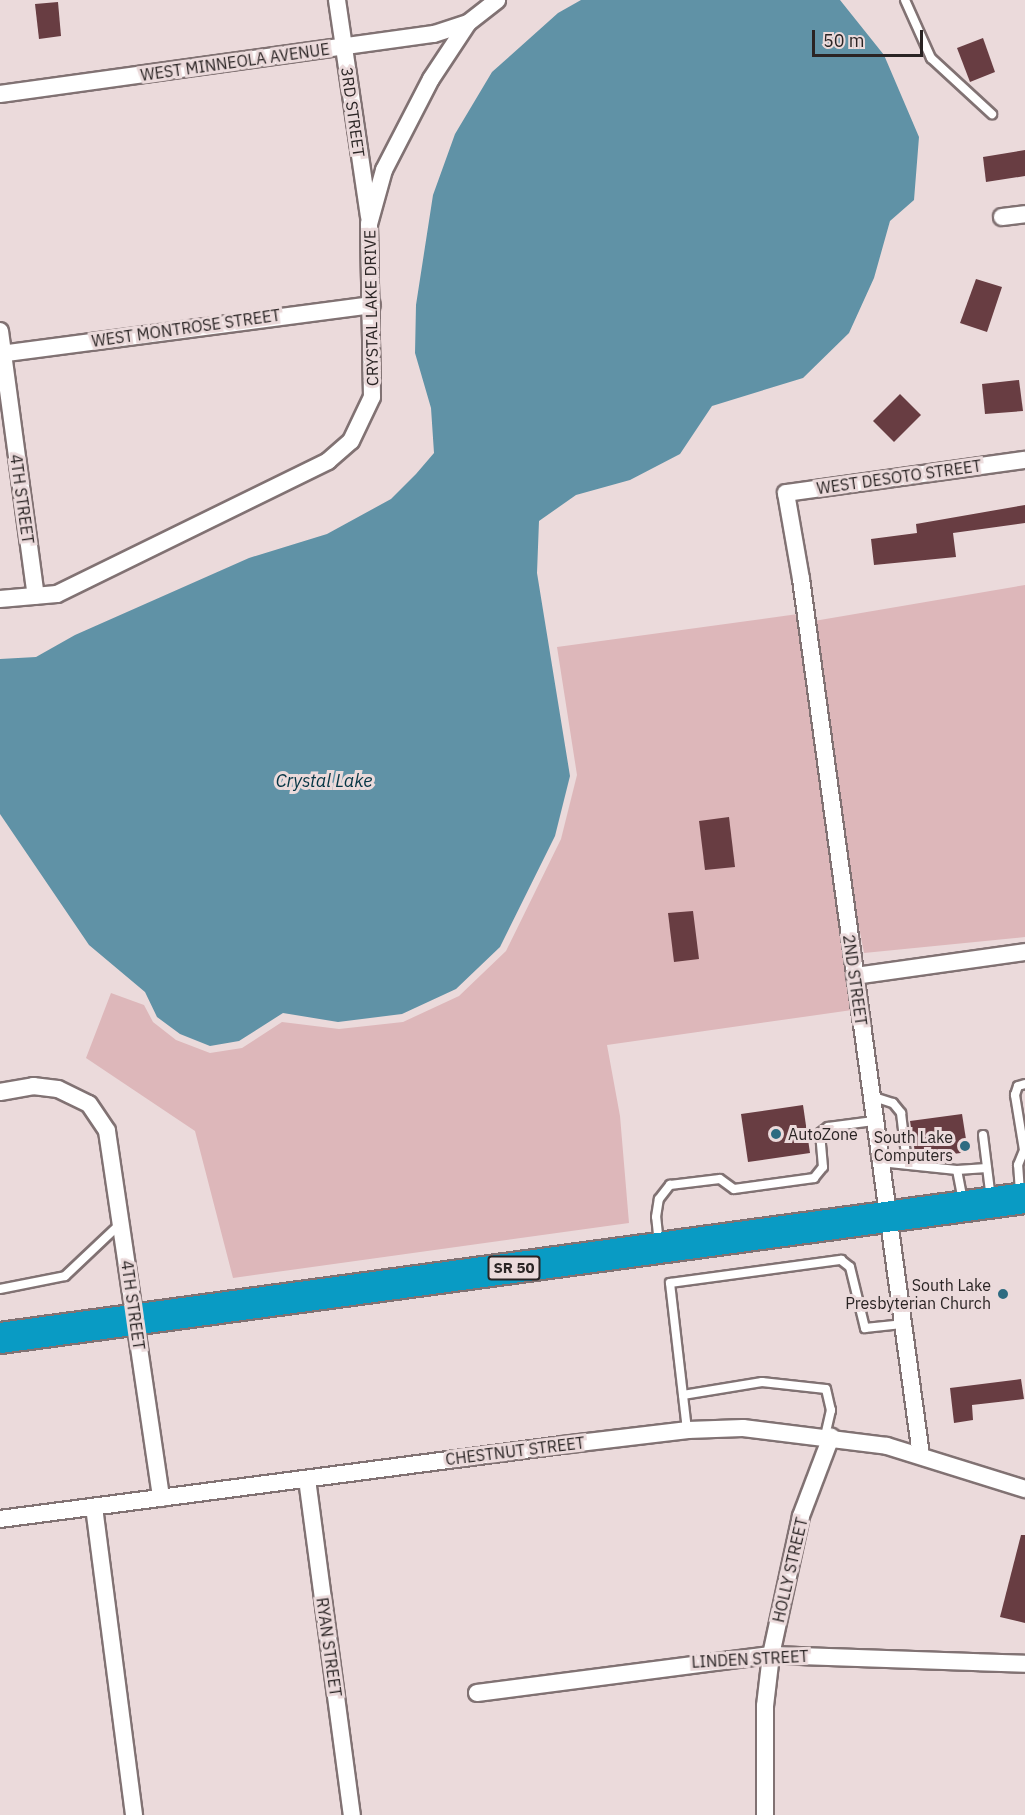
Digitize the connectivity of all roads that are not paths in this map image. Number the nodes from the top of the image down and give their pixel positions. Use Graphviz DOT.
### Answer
graph roads {
  1 [pos="338,0"];
  2 [pos="497,0"];
  3 [pos="905,0"];
  4 [pos="468,23"];
  5 [pos="344,47"];
  6 [pos="0,94"];
  7 [pos="992,114"];
  8 [pos="1025,214"];
  9 [pos="1002,218"];
  10 [pos="369,224"];
  11 [pos="372,305"];
  12 [pos="0,331"];
  13 [pos="2,353"];
  14 [pos="1025,460"];
  15 [pos="788,505"];
  16 [pos="36,596"];
  17 [pos="0,599"];
  18 [pos="1025,952"];
  19 [pos="855,976"];
  20 [pos="1025,1084"];
  21 [pos="0,1092"];
  22 [pos="871,1096"];
  23 [pos="874,1120"];
  24 [pos="982,1135"];
  25 [pos="1025,1150"];
  26 [pos="879,1162"];
  27 [pos="907,1163"];
  28 [pos="987,1168"];
  29 [pos="957,1170"];
  30 [pos="1023,1198"];
  31 [pos="977,1204"];
  32 [pos="886,1216"];
  33 [pos="121,1223"];
  34 [pos="660,1248"];
  35 [pos="0,1289"];
  36 [pos="135,1320"];
  37 [pos="902,1324"];
  38 [pos="0,1338"];
  39 [pos="683,1395"];
  40 [pos="687,1430"];
  41 [pos="828,1437"];
  42 [pos="921,1455"];
  43 [pos="307,1479"];
  44 [pos="1025,1489"];
  45 [pos="161,1498"];
  46 [pos="94,1507"];
  47 [pos="0,1519"];
  48 [pos="771,1655"];
  49 [pos="1025,1664"];
  50 [pos="477,1693"];
  51 [pos="134,1815"];
  52 [pos="352,1815"];
  53 [pos="765,1815"];
  1 -- 5 [label="street, 3RD STREET"];
  2 -- 4 [label="street, CRYSTAL LAKE DRIVE"];
  3 -- 7 [label="lane"];
  4 -- 5 [label="street, WEST MINNEOLA AVENUE"];
  4 -- 10 [label="street, CRYSTAL LAKE DRIVE"];
  5 -- 6 [label="street, WEST MINNEOLA AVENUE"];
  5 -- 10 [label="street, 3RD STREET"];
  8 -- 9 [label="street"];
  10 -- 11 [label="street, CRYSTAL LAKE DRIVE"];
  11 -- 13 [label="street, WEST MONTROSE STREET"];
  11 -- 16 [label="street, CRYSTAL LAKE DRIVE"];
  12 -- 13 [label="street, 4TH STREET"];
  13 -- 16 [label="street, 4TH STREET"];
  14 -- 15 [label="street, WEST DESOTO STREET"];
  15 -- 19 [label="street, 2ND STREET"];
  16 -- 17 [label="street"];
  18 -- 19 [label="street"];
  19 -- 22 [label="street, 2ND STREET"];
  20 -- 25 [label="lane"];
  21 -- 33 [label="street, 4TH STREET"];
  22 -- 23 [label="street, 2ND STREET"];
  22 -- 27 [label="lane"];
  23 -- 26 [label="street, 2ND STREET"];
  23 -- 34 [label="lane"];
  24 -- 28 [label="lane"];
  25 -- 30 [label="lane"];
  26 -- 27 [label="lane"];
  26 -- 32 [label="street, 2ND STREET"];
  27 -- 29 [label="lane"];
  28 -- 29 [label="lane"];
  28 -- 31 [label="lane"];
  29 -- 31 [label="lane"];
  30 -- 31 [label="highway, SR 50"];
  31 -- 32 [label="highway, SR 50"];
  32 -- 34 [label="highway, SR 50"];
  32 -- 37 [label="street, 2ND STREET"];
  33 -- 35 [label="lane"];
  33 -- 36 [label="street, 4TH STREET"];
  34 -- 36 [label="highway, SR 50"];
  36 -- 38 [label="highway, SR 50"];
  36 -- 45 [label="street, 4TH STREET"];
  37 -- 39 [label="lane"];
  37 -- 42 [label="street, 2ND STREET"];
  39 -- 40 [label="lane"];
  39 -- 41 [label="lane"];
  40 -- 41 [label="street, CHESTNUT STREET"];
  40 -- 43 [label="street, CHESTNUT STREET"];
  41 -- 42 [label="street, CHESTNUT STREET"];
  41 -- 48 [label="street, HOLLY STREET"];
  42 -- 44 [label="street, CHESTNUT STREET"];
  43 -- 45 [label="street, CHESTNUT STREET"];
  43 -- 52 [label="street, RYAN STREET"];
  45 -- 46 [label="street, CHESTNUT STREET"];
  46 -- 47 [label="street, CHESTNUT STREET"];
  46 -- 51 [label="street"];
  48 -- 49 [label="street, LINDEN STREET"];
  48 -- 50 [label="street, LINDEN STREET"];
  48 -- 53 [label="street, HOLLY STREET"];
}
